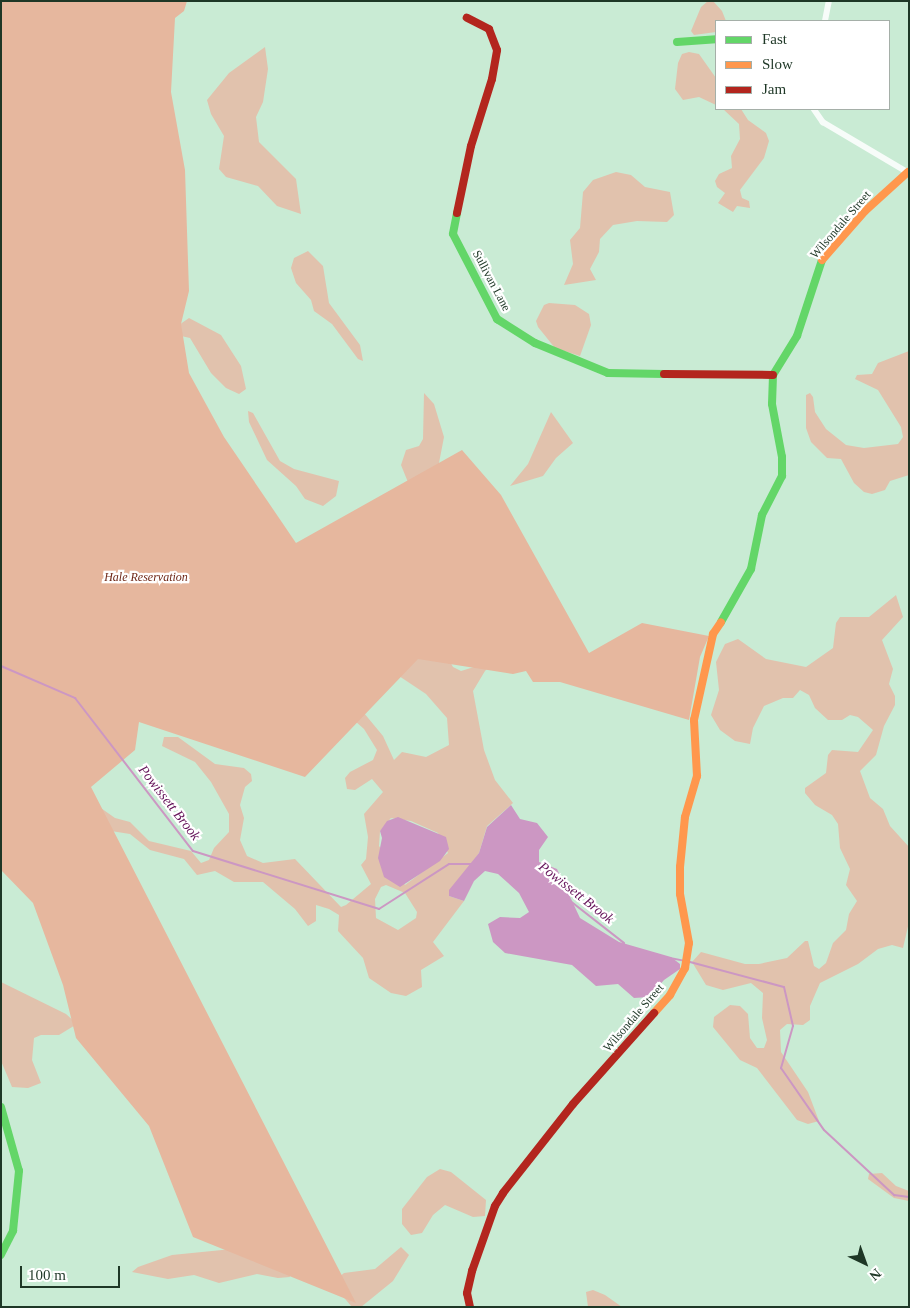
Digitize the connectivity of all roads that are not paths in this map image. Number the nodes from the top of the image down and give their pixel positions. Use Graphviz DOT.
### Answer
graph roads {
  1 [pos="829,1"];
  2 [pos="467,18"];
  3 [pos="825,20"];
  4 [pos="715,39"];
  5 [pos="677,42"];
  6 [pos="815,110"];
  7 [pos="908,172"];
  8 [pos="773,375"];
  9 [pos="1,1107"];
  10 [pos="1,1255"];
  11 [pos="470,1307"];
  1 -- 3 [label="street"];
  2 -- 8 [label="street, Sullivan Lane"];
  4 -- 5 [label="street"];
  6 -- 7 [label="street"];
  7 -- 8 [label="street, Wilsondale Street"];
  8 -- 11 [label="street, Wilsondale Street"];
  9 -- 10 [label="street"];
}
